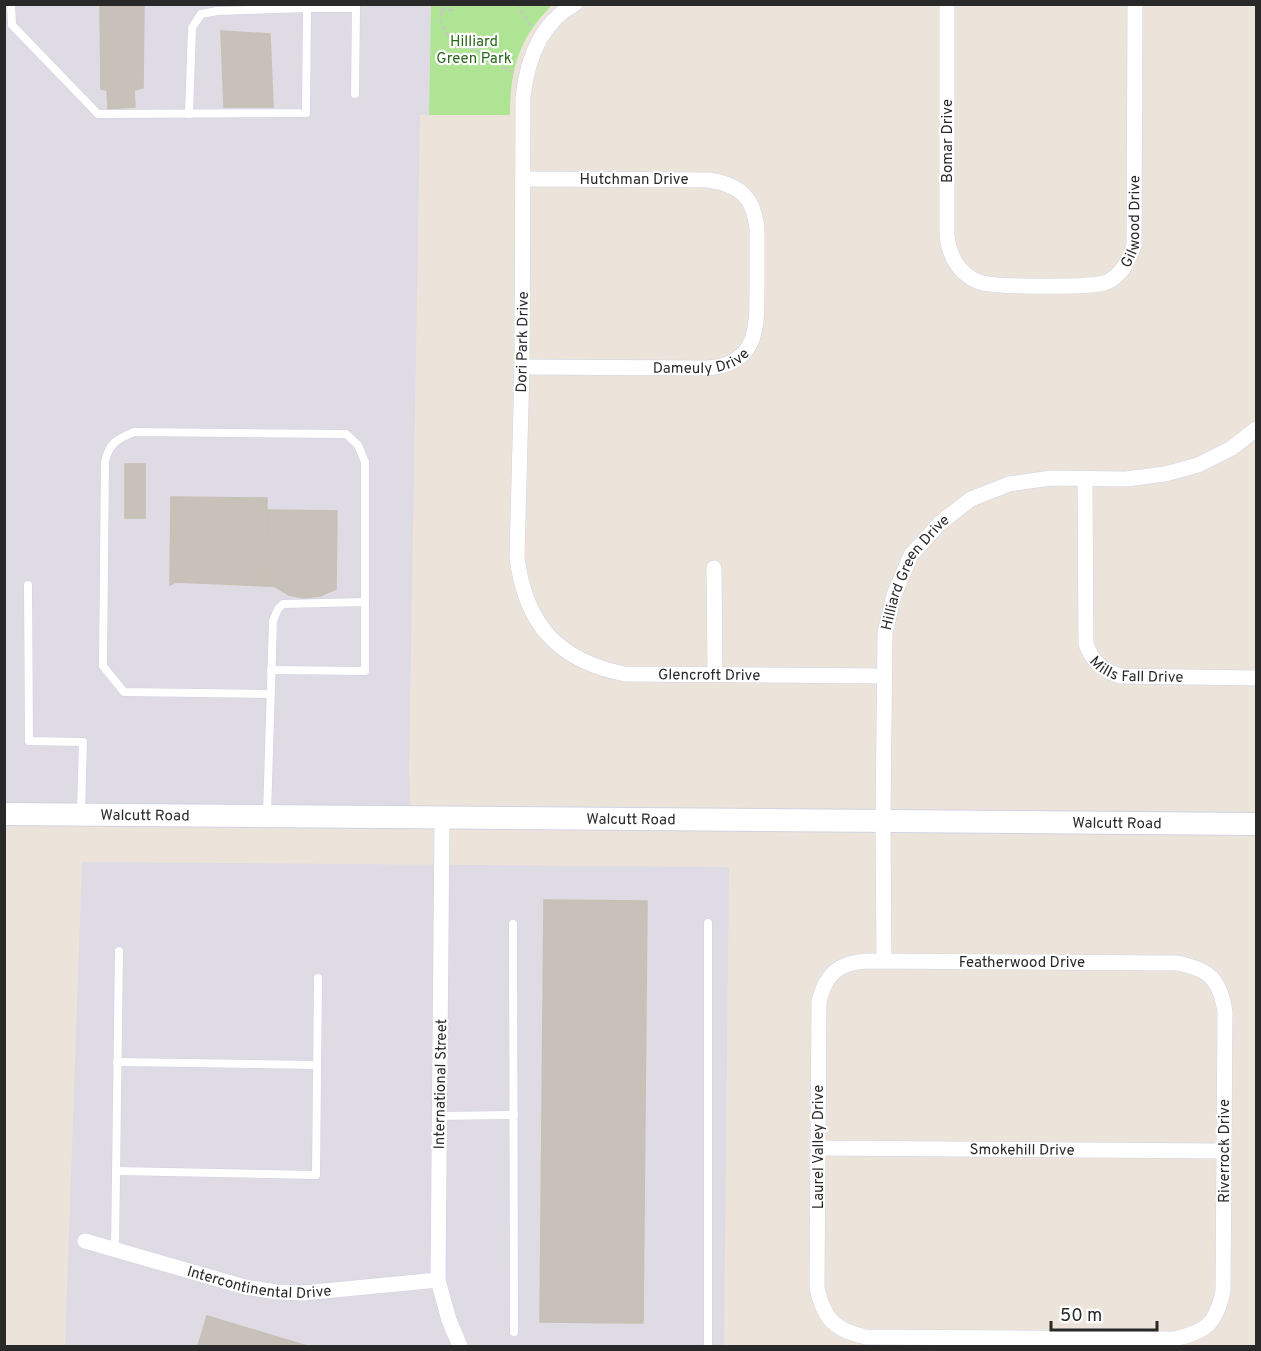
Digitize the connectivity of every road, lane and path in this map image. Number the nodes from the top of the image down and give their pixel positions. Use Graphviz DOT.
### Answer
graph roads {
  1 [pos="11,4"];
  2 [pos="443,4"];
  3 [pos="516,4"];
  4 [pos="575,4"];
  5 [pos="947,4"];
  6 [pos="1136,4"];
  7 [pos="356,6"];
  8 [pos="307,8"];
  9 [pos="441,10"];
  10 [pos="456,10"];
  11 [pos="532,28"];
  12 [pos="513,73"];
  13 [pos="355,94"];
  14 [pos="189,114"];
  15 [pos="523,179"];
  16 [pos="742,192"];
  17 [pos="964,273"];
  18 [pos="522,367"];
  19 [pos="1257,429"];
  20 [pos="1085,478"];
  21 [pos="714,568"];
  22 [pos="28,585"];
  23 [pos="365,602"];
  24 [pos="547,634"];
  25 [pos="271,670"];
  26 [pos="715,674"];
  27 [pos="884,676"];
  28 [pos="1257,678"];
  29 [pos="270,694"];
  30 [pos="4,814"];
  31 [pos="81,815"];
  32 [pos="267,817"];
  33 [pos="442,819"];
  34 [pos="883,821"];
  35 [pos="1257,824"];
  36 [pos="708,922"];
  37 [pos="513,924"];
  38 [pos="119,951"];
  39 [pos="884,960"];
  40 [pos="832,973"];
  41 [pos="1212,977"];
  42 [pos="318,978"];
  43 [pos="117,1062"];
  44 [pos="317,1065"];
  45 [pos="514,1115"];
  46 [pos="440,1116"];
  47 [pos="819,1148"];
  48 [pos="1224,1151"];
  49 [pos="116,1171"];
  50 [pos="85,1241"];
  51 [pos="115,1250"];
  52 [pos="438,1280"];
  53 [pos="1210,1325"];
  54 [pos="514,1332"];
  55 [pos="460,1347"];
  56 [pos="708,1347"];
  1 -- 14 [label="lane"];
  2 -- 9 [label="path"];
  3 -- 11 [label="path"];
  4 -- 15 [label="street, Dori Park Drive"];
  5 -- 17 [label="street, Bomar Drive"];
  6 -- 17 [label="street, Gilwood Drive"];
  7 -- 8 [label="lane"];
  7 -- 13 [label="lane"];
  8 -- 14 [label="lane"];
  8 -- 14 [label="lane"];
  9 -- 10 [label="path"];
  9 -- 12 [label="path"];
  15 -- 16 [label="street, Hutchman Drive"];
  15 -- 18 [label="street, Dori Park Drive"];
  16 -- 18 [label="street, Dameuly Drive"];
  18 -- 24 [label="street, Dori Park Drive"];
  19 -- 20 [label="street, Hilliard Green Drive"];
  20 -- 27 [label="street, Hilliard Green Drive"];
  20 -- 28 [label="street, Mills Fall Drive"];
  21 -- 26 [label="street"];
  22 -- 31 [label="lane"];
  23 -- 25 [label="lane"];
  23 -- 25 [label="lane"];
  23 -- 29 [label="lane"];
  24 -- 26 [label="street, Glencroft Drive"];
  25 -- 29 [label="lane"];
  26 -- 27 [label="street, Glencroft Drive"];
  27 -- 34 [label="street, Hilliard Green Drive"];
  29 -- 32 [label="lane"];
  30 -- 31 [label="street, Walcutt Road"];
  31 -- 32 [label="street, Walcutt Road"];
  32 -- 33 [label="street, Walcutt Road"];
  33 -- 34 [label="street, Walcutt Road"];
  33 -- 46 [label="street, International Street"];
  34 -- 35 [label="street, Walcutt Road"];
  34 -- 39 [label="street, Hilliard Green Drive"];
  36 -- 56 [label="lane"];
  37 -- 45 [label="lane"];
  38 -- 43 [label="lane"];
  39 -- 40 [label="street, Featherwood Drive"];
  39 -- 41 [label="street, Featherwood Drive"];
  40 -- 47 [label="street, Laurel Valley Drive"];
  41 -- 48 [label="street, Riverrock Drive"];
  42 -- 44 [label="lane"];
  43 -- 44 [label="lane"];
  43 -- 49 [label="lane"];
  44 -- 49 [label="lane"];
  45 -- 46 [label="lane"];
  45 -- 54 [label="lane"];
  46 -- 52 [label="street, International Street"];
  47 -- 48 [label="street, Smokehill Drive"];
  47 -- 53 [label="street, Laurel Valley Drive"];
  48 -- 53 [label="street, Riverrock Drive"];
  49 -- 51 [label="lane"];
  50 -- 51 [label="street, Intercontinental Drive"];
  51 -- 52 [label="street, Intercontinental Drive"];
  52 -- 55 [label="street, International Street"];
}
